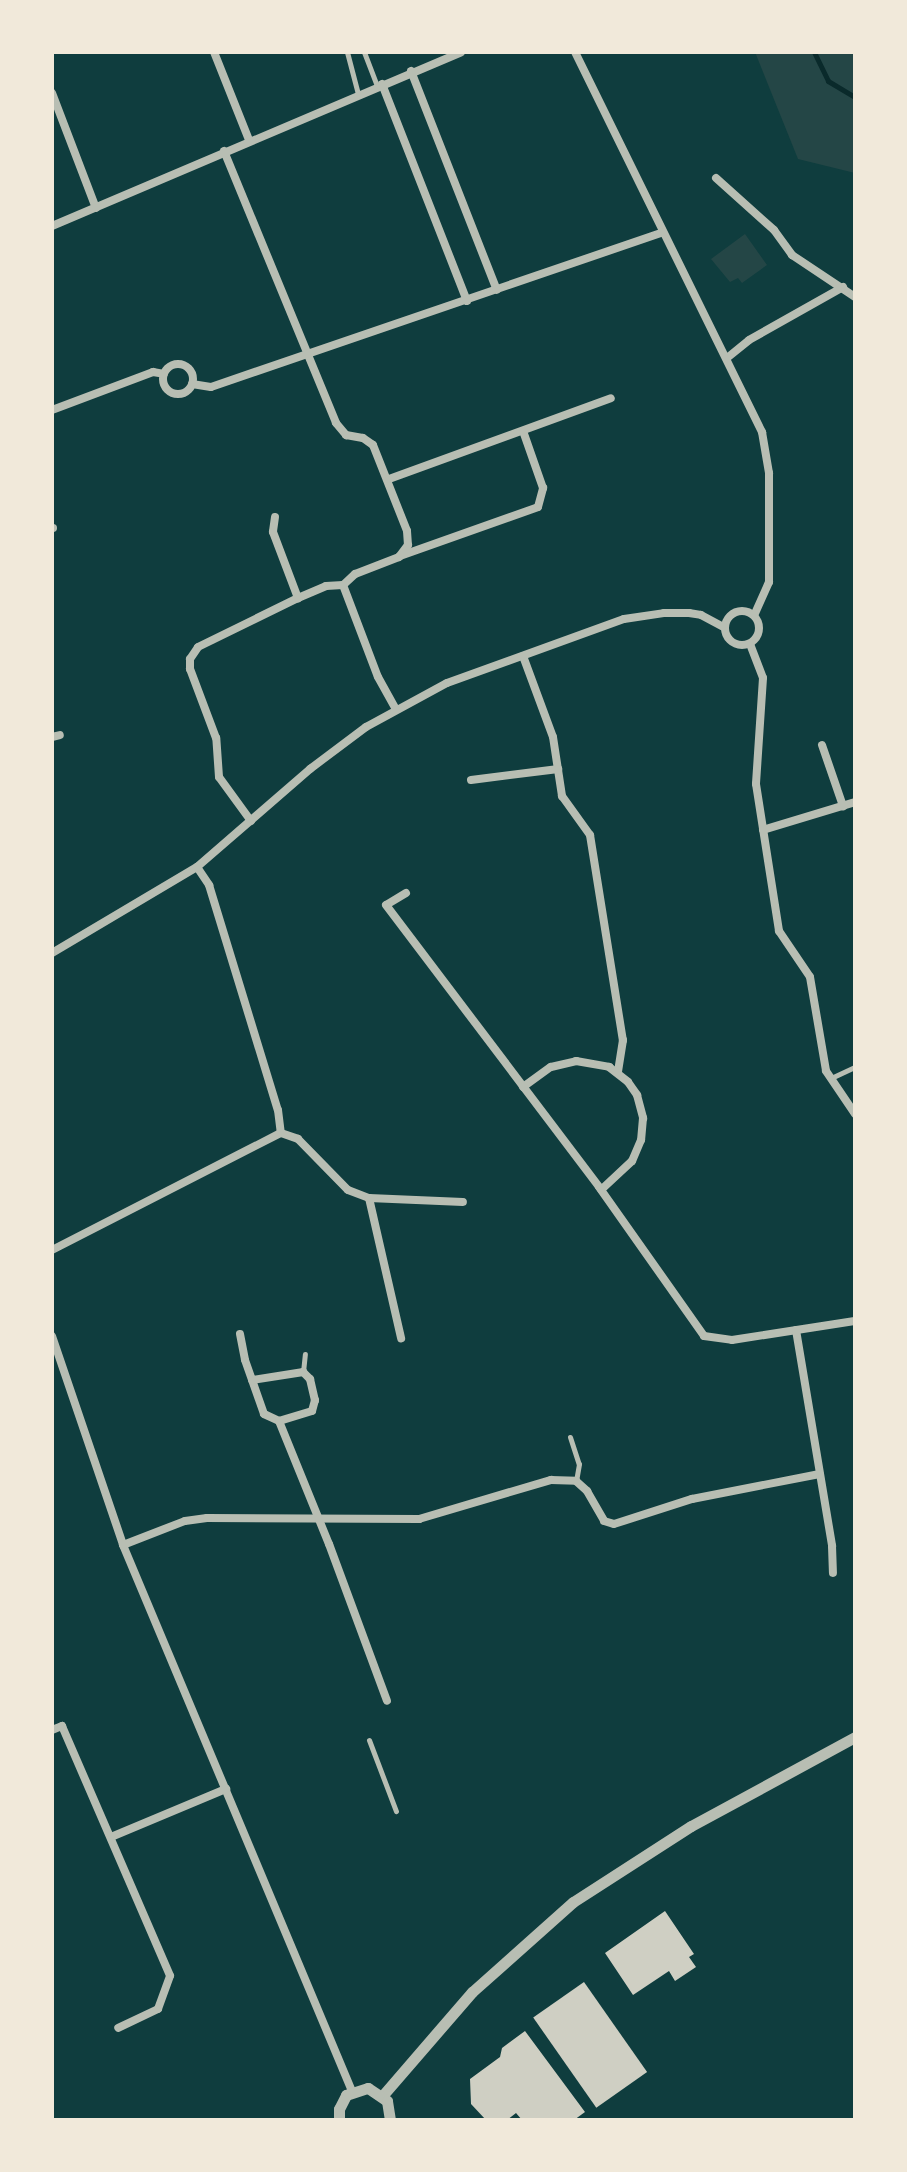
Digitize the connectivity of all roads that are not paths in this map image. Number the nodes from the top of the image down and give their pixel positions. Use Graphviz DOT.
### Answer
graph roads {
  1 [pos="214,52"];
  2 [pos="347,52"];
  3 [pos="364,52"];
  4 [pos="461,52"];
  5 [pos="575,52"];
  6 [pos="411,71"];
  7 [pos="379,85"];
  8 [pos="52,93"];
  9 [pos="358,94"];
  10 [pos="249,140"];
  11 [pos="224,151"];
  12 [pos="716,178"];
  13 [pos="96,208"];
  14 [pos="52,226"];
  15 [pos="662,233"];
  16 [pos="843,287"];
  17 [pos="497,290"];
  18 [pos="855,297"];
  19 [pos="467,301"];
  20 [pos="309,355"];
  21 [pos="727,358"];
  22 [pos="164,374"];
  23 [pos="192,384"];
  24 [pos="611,398"];
  25 [pos="52,410"];
  26 [pos="523,431"];
  27 [pos="389,479"];
  28 [pos="275,517"];
  29 [pos="399,557"];
  30 [pos="343,585"];
  31 [pos="298,598"];
  32 [pos="754,615"];
  33 [pos="725,628"];
  34 [pos="750,644"];
  35 [pos="523,656"];
  36 [pos="396,709"];
  37 [pos="822,745"];
  38 [pos="558,769"];
  39 [pos="471,780"];
  40 [pos="855,802"];
  41 [pos="843,806"];
  42 [pos="251,821"];
  43 [pos="763,830"];
  44 [pos="197,867"];
  45 [pos="406,893"];
  46 [pos="52,953"];
  47 [pos="855,1067"];
  48 [pos="618,1072"];
  49 [pos="831,1078"];
  50 [pos="523,1087"];
  51 [pos="855,1114"];
  52 [pos="281,1133"];
  53 [pos="601,1190"];
  54 [pos="369,1198"];
  55 [pos="463,1202"];
  56 [pos="52,1250"];
  57 [pos="855,1321"];
  58 [pos="796,1330"];
  59 [pos="240,1334"];
  60 [pos="52,1336"];
  61 [pos="401,1338"];
  62 [pos="305,1354"];
  63 [pos="303,1372"];
  64 [pos="252,1380"];
  65 [pos="279,1421"];
  66 [pos="570,1437"];
  67 [pos="820,1474"];
  68 [pos="576,1481"];
  69 [pos="319,1521"];
  70 [pos="123,1545"];
  71 [pos="833,1573"];
  72 [pos="387,1701"];
  73 [pos="52,1730"];
  74 [pos="855,1737"];
  75 [pos="369,1740"];
  76 [pos="226,1789"];
  77 [pos="396,1811"];
  78 [pos="111,1837"];
  79 [pos="118,2028"];
  80 [pos="352,2091"];
  81 [pos="383,2095"];
  82 [pos="339,2120"];
  83 [pos="390,2120"];
  1 -- 10 [label="street"];
  2 -- 9 [label="lane"];
  3 -- 7 [label="lane"];
  4 -- 6 [label="street"];
  5 -- 15 [label="street"];
  6 -- 7 [label="street"];
  6 -- 17 [label="street"];
  7 -- 9 [label="street"];
  7 -- 19 [label="street"];
  8 -- 13 [label="street"];
  9 -- 10 [label="street"];
  10 -- 11 [label="street"];
  11 -- 13 [label="street"];
  11 -- 20 [label="street"];
  12 -- 16 [label="street"];
  13 -- 14 [label="street"];
  15 -- 17 [label="street"];
  15 -- 21 [label="street"];
  16 -- 18 [label="street"];
  16 -- 21 [label="street"];
  17 -- 19 [label="street"];
  19 -- 20 [label="street"];
  20 -- 23 [label="street"];
  20 -- 27 [label="street"];
  21 -- 32 [label="street"];
  22 -- 23 [label="street"];
  22 -- 23 [label="street"];
  22 -- 25 [label="street"];
  24 -- 26 [label="street"];
  26 -- 27 [label="street"];
  26 -- 29 [label="street"];
  27 -- 29 [label="street"];
  28 -- 31 [label="street"];
  29 -- 30 [label="street"];
  30 -- 31 [label="street"];
  30 -- 36 [label="street"];
  31 -- 42 [label="street"];
  32 -- 33 [label="street"];
  32 -- 34 [label="street"];
  33 -- 34 [label="street"];
  33 -- 35 [label="street"];
  34 -- 43 [label="street"];
  35 -- 36 [label="street"];
  35 -- 38 [label="street"];
  36 -- 42 [label="street"];
  37 -- 41 [label="street"];
  38 -- 39 [label="street"];
  38 -- 48 [label="street"];
  40 -- 41 [label="street"];
  41 -- 43 [label="street"];
  42 -- 44 [label="street"];
  43 -- 49 [label="street"];
  44 -- 46 [label="street"];
  44 -- 52 [label="street"];
  45 -- 50 [label="street"];
  47 -- 49 [label="lane"];
  48 -- 50 [label="street"];
  48 -- 53 [label="street"];
  49 -- 51 [label="street"];
  50 -- 53 [label="street"];
  52 -- 54 [label="street"];
  52 -- 56 [label="street"];
  53 -- 58 [label="street"];
  54 -- 55 [label="street"];
  54 -- 61 [label="street"];
  57 -- 58 [label="street"];
  58 -- 67 [label="street"];
  59 -- 64 [label="street"];
  60 -- 70 [label="street"];
  62 -- 63 [label="lane"];
  63 -- 64 [label="street"];
  63 -- 65 [label="street"];
  64 -- 65 [label="street"];
  65 -- 69 [label="street"];
  66 -- 68 [label="lane"];
  67 -- 68 [label="street"];
  67 -- 71 [label="street"];
  68 -- 69 [label="street"];
  69 -- 70 [label="street"];
  69 -- 72 [label="street"];
  70 -- 76 [label="street"];
  73 -- 78 [label="street"];
  74 -- 81 [label="street"];
  75 -- 77 [label="lane"];
  76 -- 78 [label="street"];
  76 -- 80 [label="street"];
  78 -- 79 [label="street"];
  80 -- 81 [label="street"];
  80 -- 82 [label="street"];
  81 -- 83 [label="street"];
}
